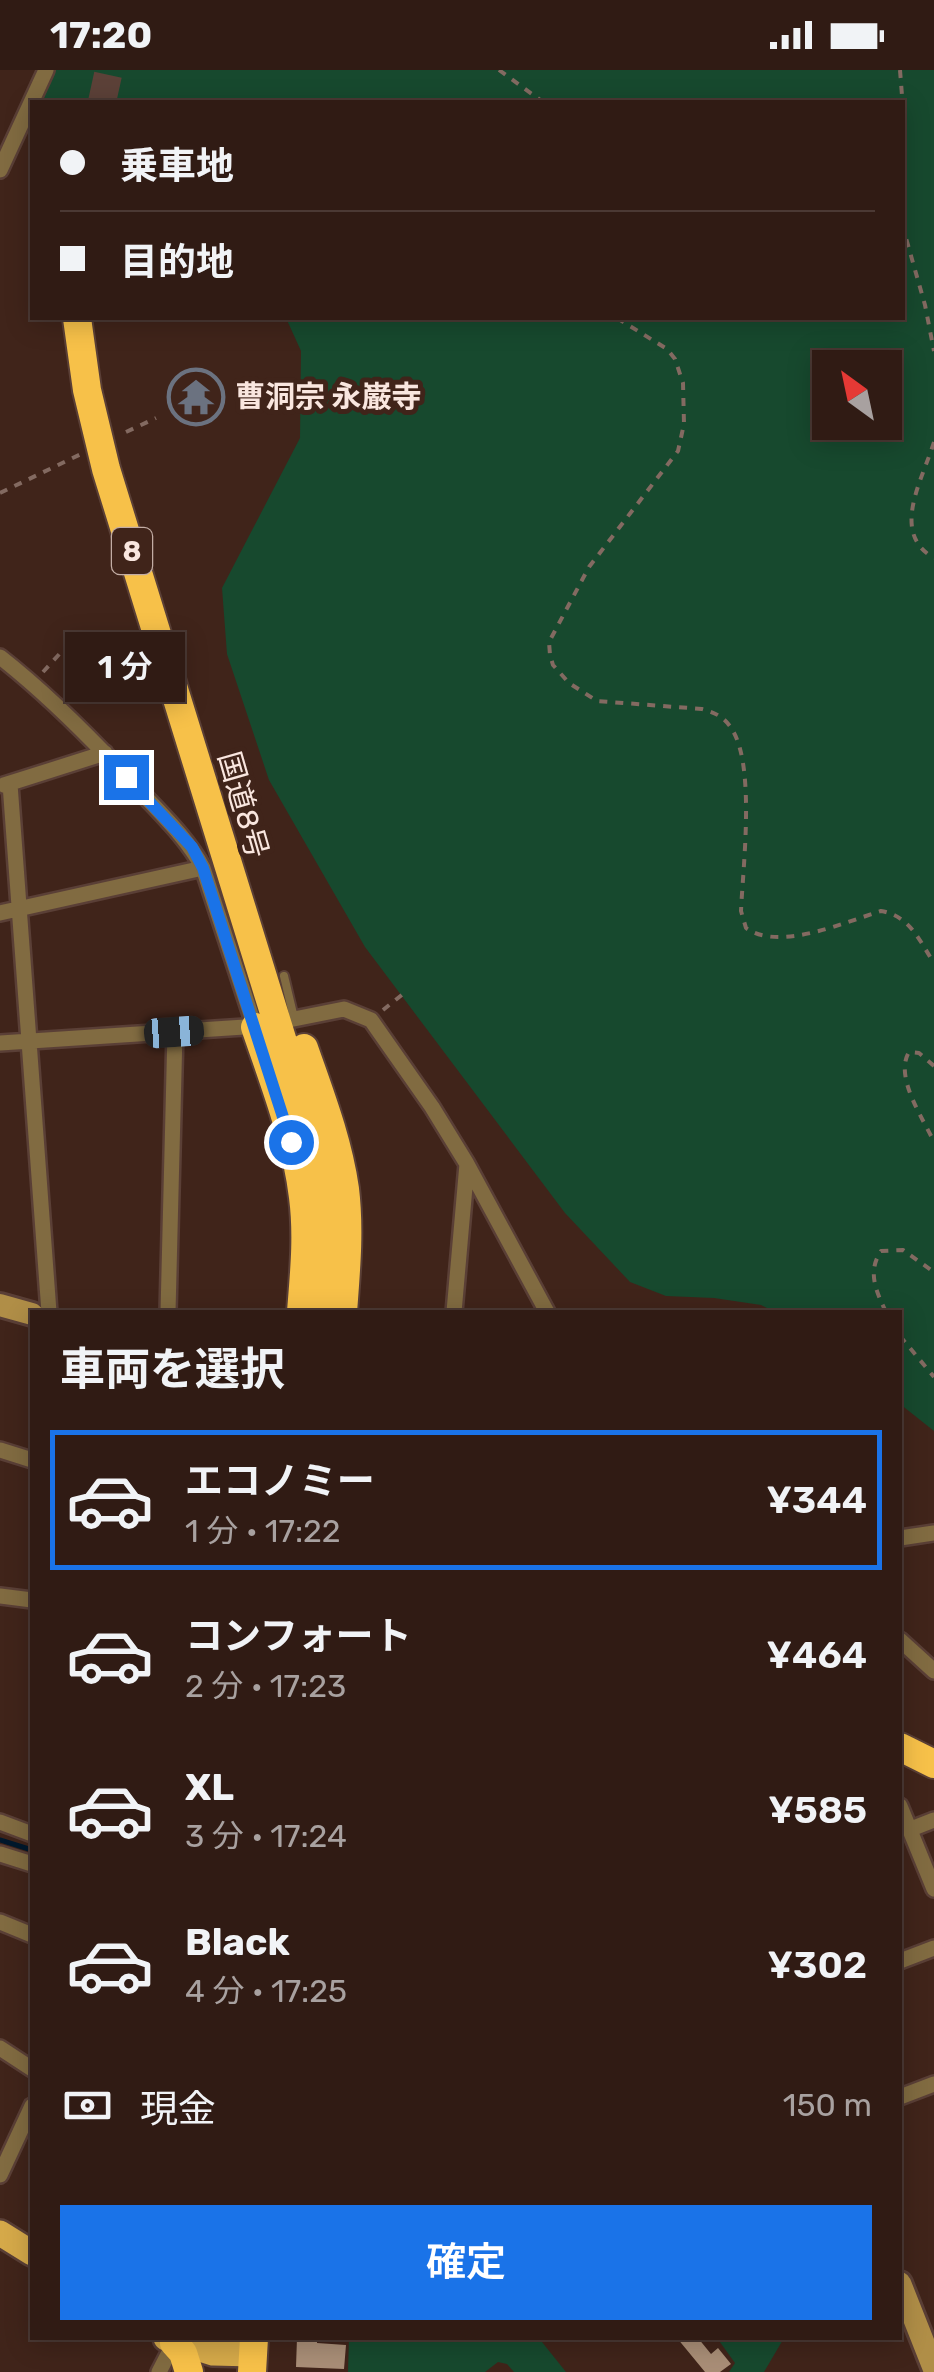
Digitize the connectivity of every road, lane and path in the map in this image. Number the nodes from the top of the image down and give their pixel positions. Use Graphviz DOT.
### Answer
graph roads {
  1 [pos="46,70"];
  2 [pos="499,70"];
  3 [pos="900,70"];
  4 [pos="32,100"];
  5 [pos="539,100"];
  6 [pos="903,100"];
  7 [pos="30,105"];
  8 [pos="0,170"];
  9 [pos="905,236"];
  10 [pos="77,320"];
  11 [pos="620,320"];
  12 [pos="934,350"];
  13 [pos="156,418"];
  14 [pos="126,432"];
  15 [pos="934,442"];
  16 [pos="82,454"];
  17 [pos="0,494"];
  18 [pos="934,558"];
  19 [pos="74,638"];
  20 [pos="0,657"];
  21 [pos="33,683"];
  22 [pos="105,753"];
  23 [pos="5,785"];
  24 [pos="214,864"];
  25 [pos="18,908"];
  26 [pos="0,914"];
  27 [pos="934,963"];
  28 [pos="284,976"];
  29 [pos="408,990"];
  30 [pos="292,1019"];
  31 [pos="371,1020"];
  32 [pos="260,1026"];
  33 [pos="174,1032"];
  34 [pos="30,1041"];
  35 [pos="0,1043"];
  36 [pos="934,1066"];
  37 [pos="934,1142"];
  38 [pos="466,1164"];
  39 [pos="934,1272"];
  40 [pos="0,1305"];
  41 [pos="50,1310"];
  42 [pos="168,1310"];
  43 [pos="301,1310"];
  44 [pos="324,1310"];
  45 [pos="343,1310"];
  46 [pos="454,1310"];
  47 [pos="546,1310"];
  48 [pos="885,1310"];
  49 [pos="30,1313"];
  50 [pos="902,1338"];
  51 [pos="934,1377"];
  52 [pos="0,1450"];
  53 [pos="30,1459"];
  54 [pos="934,1533"];
  55 [pos="902,1538"];
  56 [pos="0,1596"];
  57 [pos="30,1600"];
  58 [pos="902,1642"];
  59 [pos="934,1670"];
  60 [pos="902,1748"];
  61 [pos="934,1764"];
  62 [pos="902,1811"];
  63 [pos="934,1820"];
  64 [pos="0,1822"];
  65 [pos="910,1829"];
  66 [pos="30,1833"];
  67 [pos="2,1857"];
  68 [pos="30,1864"];
  69 [pos="934,1889"];
  70 [pos="0,1922"];
  71 [pos="30,1934"];
  72 [pos="934,1948"];
  73 [pos="902,1961"];
  74 [pos="0,2048"];
  75 [pos="30,2068"];
  76 [pos="934,2084"];
  77 [pos="902,2096"];
  78 [pos="30,2110"];
  79 [pos="0,2175"];
  80 [pos="0,2232"];
  81 [pos="30,2252"];
  82 [pos="902,2288"];
  83 [pos="170,2340"];
  84 [pos="253,2355"];
  85 [pos="934,2369"];
  86 [pos="159,2372"];
  87 [pos="189,2372"];
  1 -- 4 [label="street"];
  2 -- 5 [label="path"];
  3 -- 6 [label="path"];
  7 -- 8 [label="street"];
  9 -- 12 [label="path"];
  10 -- 24 [label="highway, 国道8号 / 8"];
  11 -- 27 [label="path"];
  13 -- 14 [label="path"];
  15 -- 18 [label="path"];
  16 -- 17 [label="path"];
  19 -- 21 [label="path"];
  20 -- 21 [label="street"];
  21 -- 22 [label="street"];
  22 -- 23 [label="street"];
  22 -- 24 [label="street"];
  23 -- 25 [label="street"];
  24 -- 25 [label="street"];
  24 -- 32 [label="street"];
  24 -- 44 [label="highway, 国道8号 / 8"];
  25 -- 26 [label="street"];
  25 -- 34 [label="street"];
  28 -- 30 [label="lane"];
  29 -- 31 [label="path"];
  30 -- 31 [label="street"];
  30 -- 45 [label="highway"];
  31 -- 38 [label="street"];
  32 -- 33 [label="street"];
  32 -- 43 [label="highway"];
  33 -- 34 [label="street"];
  33 -- 42 [label="street"];
  34 -- 35 [label="street"];
  34 -- 41 [label="street"];
  36 -- 37 [label="path"];
  38 -- 46 [label="street"];
  38 -- 47 [label="street"];
  39 -- 48 [label="path"];
  40 -- 49 [label="street"];
  50 -- 51 [label="path"];
  52 -- 53 [label="street"];
  54 -- 55 [label="street"];
  56 -- 57 [label="street"];
  58 -- 59 [label="street"];
  60 -- 61 [label="highway"];
  62 -- 65 [label="street"];
  63 -- 65 [label="street"];
  64 -- 66 [label="street"];
  65 -- 69 [label="street"];
  67 -- 68 [label="street"];
  70 -- 71 [label="street"];
  72 -- 73 [label="street"];
  74 -- 75 [label="street"];
  76 -- 77 [label="street"];
  78 -- 79 [label="street"];
  80 -- 81 [label="main road"];
  82 -- 85 [label="street"];
  83 -- 84 [label="main road"];
  83 -- 86 [label="street"];
  83 -- 87 [label="highway"];
}
